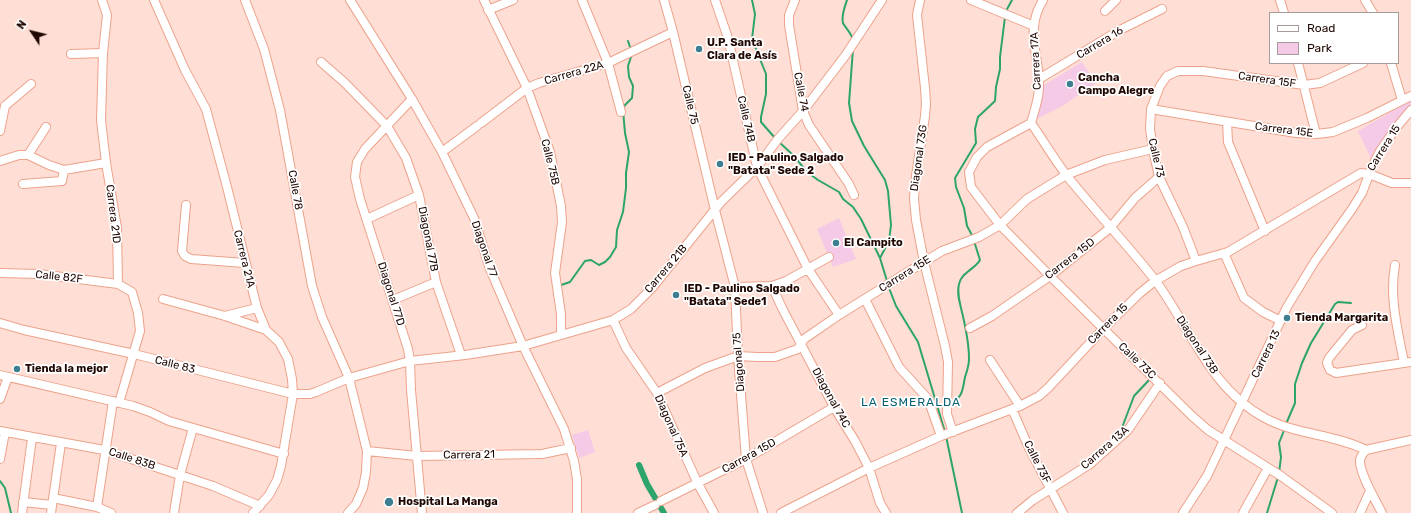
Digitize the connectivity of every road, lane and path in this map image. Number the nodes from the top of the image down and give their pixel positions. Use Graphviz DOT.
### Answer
graph roads {
  1 [pos="102,0"];
  2 [pos="154,0"];
  3 [pos="246,0"];
  4 [pos="350,0"];
  5 [pos="484,0"];
  6 [pos="513,0"];
  7 [pos="582,0"];
  8 [pos="664,0"];
  9 [pos="715,0"];
  10 [pos="795,0"];
  11 [pos="882,0"];
  12 [pos="920,0"];
  13 [pos="971,0"];
  14 [pos="1044,0"];
  15 [pos="1116,0"];
  16 [pos="1280,0"];
  17 [pos="1365,0"];
  18 [pos="1162,8"];
  19 [pos="488,10"];
  20 [pos="1105,11"];
  21 [pos="1284,12"];
  22 [pos="1372,12"];
  23 [pos="1034,26"];
  24 [pos="673,32"];
  25 [pos="103,53"];
  26 [pos="71,54"];
  27 [pos="321,62"];
  28 [pos="608,63"];
  29 [pos="1298,64"];
  30 [pos="1361,64"];
  31 [pos="1391,64"];
  32 [pos="1167,76"];
  33 [pos="1039,79"];
  34 [pos="31,84"];
  35 [pos="1304,85"];
  36 [pos="527,88"];
  37 [pos="1411,96"];
  38 [pos="412,99"];
  39 [pos="1402,100"];
  40 [pos="3,105"];
  41 [pos="1150,109"];
  42 [pos="1411,110"];
  43 [pos="804,111"];
  44 [pos="621,112"];
  45 [pos="1227,122"];
  46 [pos="1031,123"];
  47 [pos="387,126"];
  48 [pos="46,127"];
  49 [pos="0,131"];
  50 [pos="1316,134"];
  51 [pos="1152,149"];
  52 [pos="442,152"];
  53 [pos="28,154"];
  54 [pos="0,161"];
  55 [pos="106,163"];
  56 [pos="757,167"];
  57 [pos="64,170"];
  58 [pos="1369,174"];
  59 [pos="1066,175"];
  60 [pos="1159,178"];
  61 [pos="1411,183"];
  62 [pos="23,184"];
  63 [pos="420,195"];
  64 [pos="854,195"];
  65 [pos="186,205"];
  66 [pos="714,210"];
  67 [pos="367,219"];
  68 [pos="1000,225"];
  69 [pos="1110,228"];
  70 [pos="1265,231"];
  71 [pos="1224,253"];
  72 [pos="829,257"];
  73 [pos="1196,261"];
  74 [pos="924,262"];
  75 [pos="245,263"];
  76 [pos="1395,265"];
  77 [pos="808,269"];
  78 [pos="0,273"];
  79 [pos="1050,276"];
  80 [pos="1155,281"];
  81 [pos="436,282"];
  82 [pos="118,284"];
  83 [pos="772,286"];
  84 [pos="735,287"];
  85 [pos="163,299"];
  86 [pos="865,299"];
  87 [pos="393,300"];
  88 [pos="257,308"];
  89 [pos="839,315"];
  90 [pos="225,316"];
  91 [pos="613,320"];
  92 [pos="1282,321"];
  93 [pos="0,323"];
  94 [pos="1362,325"];
  95 [pos="970,328"];
  96 [pos="1104,328"];
  97 [pos="266,330"];
  98 [pos="561,335"];
  99 [pos="801,344"];
  100 [pos="522,346"];
  101 [pos="134,354"];
  102 [pos="461,355"];
  103 [pos="738,356"];
  104 [pos="990,360"];
  105 [pos="410,361"];
  106 [pos="1407,363"];
  107 [pos="4,376"];
  108 [pos="349,378"];
  109 [pos="1160,383"];
  110 [pos="658,393"];
  111 [pos="293,394"];
  112 [pos="0,400"];
  113 [pos="116,402"];
  114 [pos="1242,403"];
  115 [pos="834,407"];
  116 [pos="1016,408"];
  117 [pos="192,428"];
  118 [pos="2,432"];
  119 [pos="952,432"];
  120 [pos="942,436"];
  121 [pos="32,438"];
  122 [pos="1224,440"];
  123 [pos="1411,440"];
  124 [pos="61,443"];
  125 [pos="571,448"];
  126 [pos="104,450"];
  127 [pos="1366,450"];
  128 [pos="367,451"];
  129 [pos="284,454"];
  130 [pos="418,456"];
  131 [pos="746,458"];
  132 [pos="0,459"];
  133 [pos="869,468"];
  134 [pos="1275,472"];
  135 [pos="180,475"];
  136 [pos="698,484"];
  137 [pos="1049,486"];
  138 [pos="1370,492"];
  139 [pos="23,502"];
  140 [pos="52,505"];
  141 [pos="260,506"];
  142 [pos="97,507"];
  143 [pos="22,513"];
  144 [pos="111,513"];
  145 [pos="174,513"];
  146 [pos="253,513"];
  147 [pos="348,513"];
  148 [pos="422,513"];
  149 [pos="576,513"];
  150 [pos="638,513"];
  151 [pos="714,513"];
  152 [pos="763,513"];
  153 [pos="781,513"];
  154 [pos="886,513"];
  155 [pos="1017,513"];
  156 [pos="1064,513"];
  157 [pos="1183,513"];
  158 [pos="1243,513"];
  159 [pos="1332,513"];
  160 [pos="1360,513"];
  161 [pos="1382,513"];
  1 -- 25 [label="street, Carrera 21D"];
  2 -- 75 [label="street, Carrera 21A"];
  3 -- 108 [label="street, Calle 78"];
  4 -- 38 [label="street, Diagonal 77"];
  5 -- 19 [label="street, Calle 75B"];
  6 -- 19 [label="street"];
  7 -- 28 [label="street"];
  8 -- 24 [label="street, Calle 75"];
  9 -- 56 [label="street, Calle 74B"];
  10 -- 43 [label="street, Calle 74"];
  11 -- 43 [label="street, Carrera 21B"];
  12 -- 74 [label="street, Diagonal 73G"];
  13 -- 23 [label="street"];
  14 -- 23 [label="street, Carrera 17A"];
  15 -- 20 [label="street"];
  16 -- 21 [label="street"];
  17 -- 22 [label="street"];
  18 -- 33 [label="street, Carrera 16"];
  19 -- 36 [label="street, Calle 75B"];
  23 -- 33 [label="street, Carrera 17A"];
  24 -- 28 [label="street, Carrera 22A"];
  24 -- 66 [label="street, Calle 75"];
  25 -- 26 [label="street"];
  25 -- 55 [label="street, Carrera 21D"];
  27 -- 47 [label="street, Diagonal 77B"];
  28 -- 36 [label="street, Carrera 22A"];
  28 -- 44 [label="street"];
  29 -- 35 [label="street"];
  30 -- 35 [label="street, Carrera 15F"];
  31 -- 39 [label="street"];
  32 -- 35 [label="street, Carrera 15F"];
  32 -- 41 [label="street, Calle 73"];
  33 -- 46 [label="street, Carrera 17A"];
  34 -- 40 [label="street"];
  35 -- 50 [label="street"];
  36 -- 52 [label="street, Carrera 22A"];
  36 -- 98 [label="street, Calle 75B"];
  37 -- 39 [label="street, Carrera 15E"];
  38 -- 47 [label="street, Diagonal 77D"];
  38 -- 52 [label="street, Diagonal 77"];
  39 -- 50 [label="street, Carrera 15E"];
  40 -- 49 [label="street"];
  41 -- 45 [label="street, Carrera 15E"];
  41 -- 51 [label="street, Calle 73"];
  42 -- 58 [label="street, Carrera 15"];
  43 -- 56 [label="street, Carrera 21B"];
  43 -- 64 [label="street, Calle 74"];
  45 -- 50 [label="street, Carrera 15E"];
  45 -- 70 [label="street"];
  46 -- 59 [label="street, Diagonal 73B"];
  46 -- 68 [label="street, Calle 73C"];
  47 -- 63 [label="street, Diagonal 77B"];
  47 -- 67 [label="street, Diagonal 77D"];
  48 -- 53 [label="street"];
  51 -- 59 [label="street, Carrera 15E"];
  51 -- 60 [label="street, Calle 73"];
  52 -- 100 [label="street, Diagonal 77"];
  53 -- 54 [label="street"];
  53 -- 57 [label="street"];
  55 -- 57 [label="street"];
  55 -- 82 [label="street, Carrera 21D"];
  56 -- 66 [label="street, Carrera 21B"];
  56 -- 77 [label="street, Calle 74B"];
  57 -- 62 [label="street"];
  58 -- 61 [label="street"];
  58 -- 70 [label="street, Carrera 15"];
  58 -- 92 [label="street, Carrera 13"];
  59 -- 68 [label="street, Carrera 15E"];
  59 -- 69 [label="street, Diagonal 73B"];
  60 -- 69 [label="street, Carrera 15D"];
  60 -- 73 [label="street, Calle 73"];
  63 -- 67 [label="street"];
  63 -- 81 [label="street, Diagonal 77B"];
  65 -- 75 [label="street"];
  66 -- 84 [label="street, Diagonal 75"];
  66 -- 91 [label="street, Carrera 21B"];
  67 -- 87 [label="street, Diagonal 77D"];
  68 -- 74 [label="street, Carrera 15E"];
  68 -- 79 [label="street, Calle 73C"];
  69 -- 79 [label="street, Carrera 15D"];
  69 -- 80 [label="street, Diagonal 73B"];
  70 -- 71 [label="street, Carrera 15"];
  71 -- 73 [label="street, Carrera 15"];
  71 -- 92 [label="street"];
  72 -- 77 [label="street"];
  73 -- 80 [label="street, Carrera 15"];
  74 -- 86 [label="street, Carrera 15E"];
  74 -- 119 [label="street, Diagonal 73G"];
  75 -- 88 [label="street, Carrera 21A"];
  76 -- 106 [label="street"];
  77 -- 83 [label="street"];
  77 -- 89 [label="street, Calle 74B"];
  78 -- 82 [label="street, Calle 82F"];
  79 -- 95 [label="street, Carrera 15D"];
  79 -- 96 [label="street, Calle 73C"];
  80 -- 96 [label="street, Carrera 15"];
  80 -- 114 [label="street, Diagonal 73B"];
  81 -- 87 [label="street"];
  81 -- 102 [label="street, Diagonal 77B"];
  82 -- 101 [label="street"];
  83 -- 84 [label="street"];
  83 -- 99 [label="street, Diagonal 74C"];
  84 -- 103 [label="street, Diagonal 75"];
  85 -- 90 [label="street"];
  86 -- 89 [label="street, Carrera 15E"];
  86 -- 120 [label="street"];
  87 -- 105 [label="street, Diagonal 77D"];
  88 -- 90 [label="street"];
  88 -- 97 [label="street, Carrera 21A"];
  89 -- 99 [label="street, Carrera 15E"];
  90 -- 97 [label="street"];
  91 -- 98 [label="street, Carrera 21B"];
  91 -- 110 [label="street, Diagonal 75A"];
  92 -- 114 [label="street, Carrera 13"];
  93 -- 101 [label="street, Calle 83"];
  94 -- 106 [label="street"];
  96 -- 109 [label="street, Calle 73C"];
  96 -- 116 [label="street, Carrera 15"];
  97 -- 111 [label="street, Carrera 21A"];
  98 -- 100 [label="street, Carrera 21B"];
  99 -- 103 [label="street, Carrera 15E"];
  99 -- 115 [label="street, Diagonal 74C"];
  100 -- 102 [label="street, Carrera 21B"];
  100 -- 125 [label="street, Diagonal 77"];
  101 -- 111 [label="street, Calle 83"];
  101 -- 113 [label="street"];
  102 -- 105 [label="street, Carrera 21B"];
  103 -- 110 [label="street, Carrera 15E"];
  103 -- 131 [label="street, Diagonal 75"];
  104 -- 116 [label="street, Calle 73F"];
  105 -- 108 [label="street, Carrera 21B"];
  105 -- 130 [label="street, Diagonal 77D"];
  107 -- 112 [label="street"];
  107 -- 113 [label="street"];
  108 -- 111 [label="street, Calle 83"];
  108 -- 128 [label="street"];
  109 -- 122 [label="street, Calle 73C"];
  109 -- 137 [label="street, Carrera 13A"];
  110 -- 136 [label="street, Diagonal 75A"];
  111 -- 129 [label="street, Carrera 21A"];
  113 -- 117 [label="street"];
  113 -- 126 [label="street"];
  114 -- 122 [label="street, Carrera 13"];
  114 -- 127 [label="street, Diagonal 73B"];
  115 -- 131 [label="street, Carrera 15D"];
  115 -- 133 [label="street, Diagonal 74C"];
  116 -- 119 [label="street, Carrera 15"];
  116 -- 137 [label="street, Calle 73F"];
  117 -- 129 [label="street"];
  117 -- 135 [label="street"];
  118 -- 121 [label="street, Calle 83B"];
  118 -- 132 [label="street"];
  119 -- 120 [label="street, Carrera 15"];
  120 -- 133 [label="street, Carrera 15"];
  121 -- 124 [label="street, Calle 83B"];
  121 -- 139 [label="street"];
  122 -- 134 [label="street, Calle 73C"];
  122 -- 157 [label="street, Carrera 13"];
  123 -- 127 [label="street"];
  124 -- 126 [label="street, Calle 83B"];
  124 -- 140 [label="street"];
  125 -- 130 [label="street, Carrera 21"];
  125 -- 149 [label="street, Diagonal 77"];
  126 -- 135 [label="street, Calle 83B"];
  126 -- 142 [label="street"];
  127 -- 138 [label="street"];
  128 -- 130 [label="street, Carrera 21"];
  128 -- 147 [label="street"];
  129 -- 141 [label="street, Carrera 21A"];
  130 -- 148 [label="street, Diagonal 77D"];
  131 -- 136 [label="street, Carrera 15D"];
  131 -- 152 [label="street, Diagonal 75"];
  133 -- 153 [label="street, Carrera 15"];
  133 -- 154 [label="street, Diagonal 74C"];
  134 -- 158 [label="street"];
  134 -- 159 [label="street, Calle 73C"];
  135 -- 141 [label="street, Calle 83B"];
  135 -- 145 [label="street"];
  136 -- 150 [label="street, Carrera 15D"];
  136 -- 151 [label="street, Diagonal 75A"];
  137 -- 155 [label="street, Carrera 13A"];
  137 -- 156 [label="street, Calle 73F"];
  138 -- 160 [label="street"];
  138 -- 161 [label="street"];
  139 -- 140 [label="street"];
  139 -- 143 [label="street"];
  140 -- 142 [label="street"];
  141 -- 146 [label="street, Carrera 21A"];
  142 -- 144 [label="street"];
}
